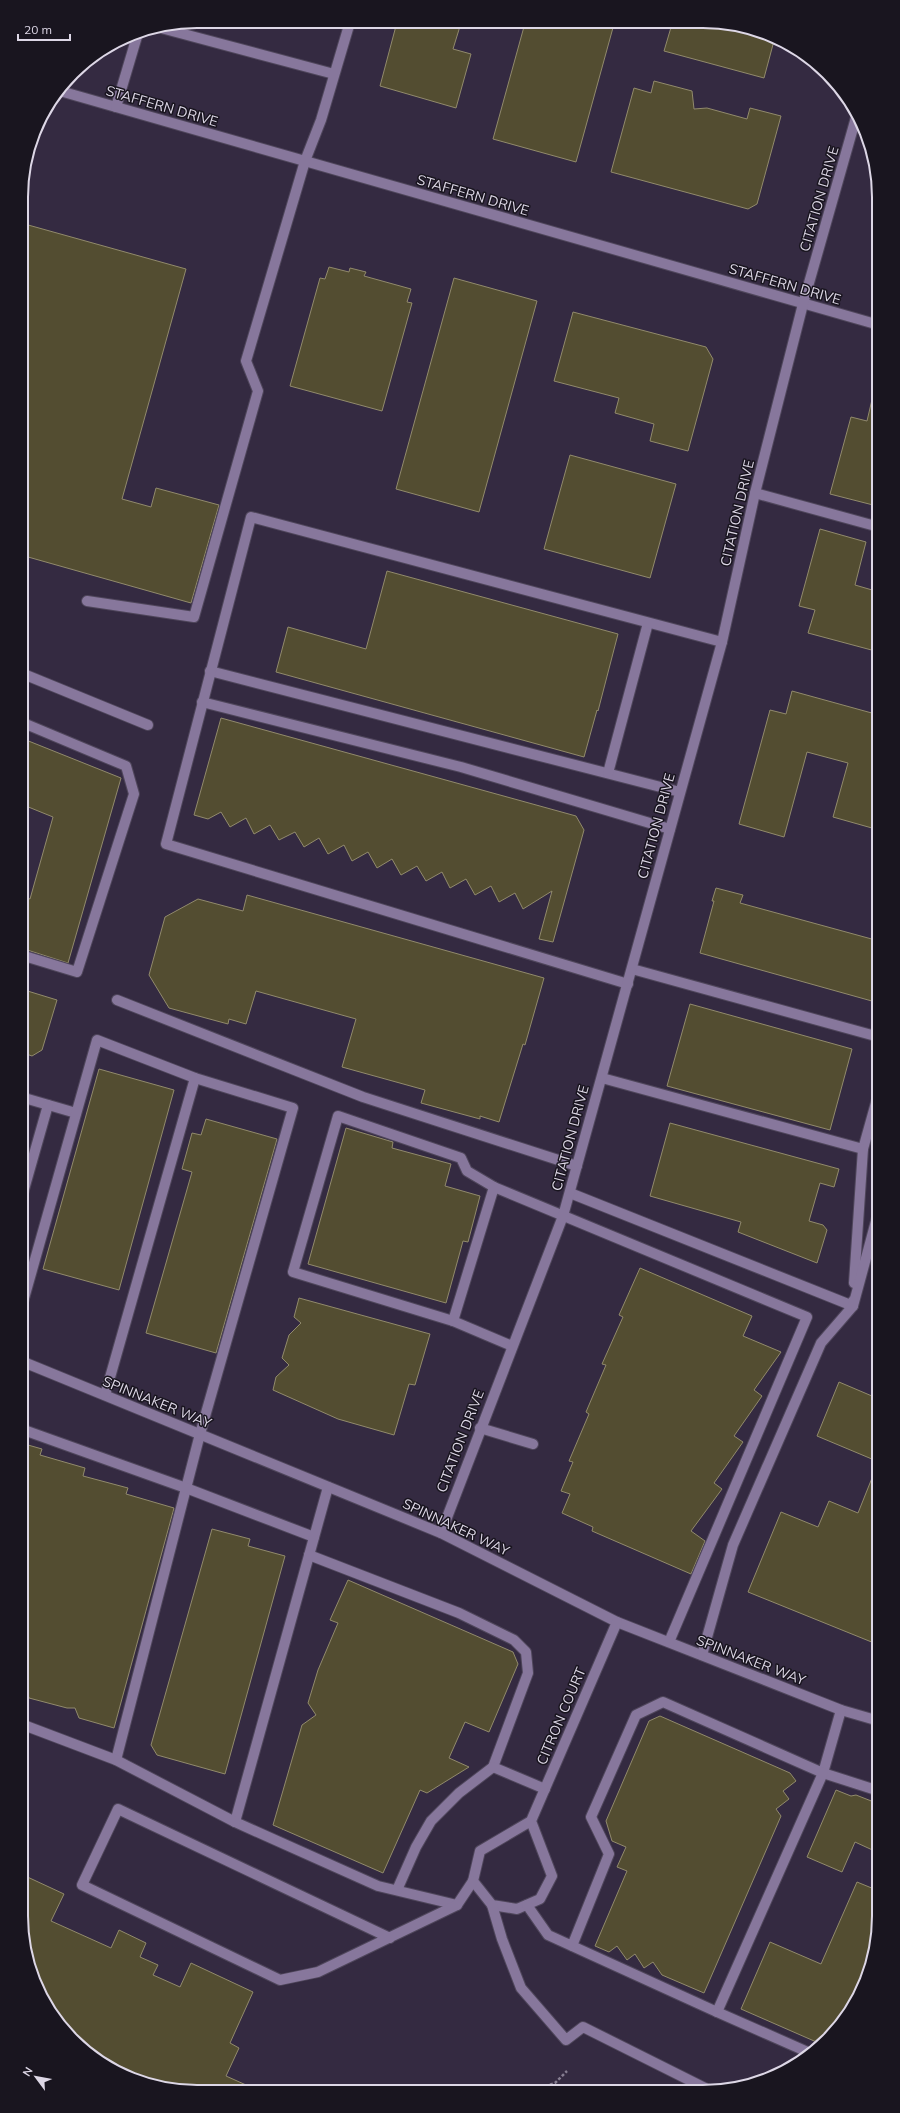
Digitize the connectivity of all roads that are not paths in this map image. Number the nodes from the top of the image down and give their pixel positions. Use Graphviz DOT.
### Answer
graph roads {
  1 [pos="348,28"];
  2 [pos="169,30"];
  3 [pos="136,40"];
  4 [pos="334,74"];
  5 [pos="64,92"];
  6 [pos="116,107"];
  7 [pos="855,122"];
  8 [pos="305,161"];
  9 [pos="803,304"];
  10 [pos="872,323"];
  11 [pos="755,493"];
  12 [pos="872,525"];
  13 [pos="87,601"];
  14 [pos="648,623"];
  15 [pos="722,642"];
  16 [pos="210,671"];
  17 [pos="28,676"];
  18 [pos="202,702"];
  19 [pos="28,725"];
  20 [pos="148,725"];
  21 [pos="608,773"];
  22 [pos="680,792"];
  23 [pos="670,829"];
  24 [pos="28,957"];
  25 [pos="632,969"];
  26 [pos="628,984"];
  27 [pos="117,1000"];
  28 [pos="872,1035"];
  29 [pos="195,1078"];
  30 [pos="602,1078"];
  31 [pos="28,1099"];
  32 [pos="48,1105"];
  33 [pos="76,1113"];
  34 [pos="872,1117"];
  35 [pos="863,1149"];
  36 [pos="577,1166"];
  37 [pos="28,1175"];
  38 [pos="494,1187"];
  39 [pos="570,1193"];
  40 [pos="563,1216"];
  41 [pos="872,1236"];
  42 [pos="28,1284"];
  43 [pos="853,1306"];
  44 [pos="453,1321"];
  45 [pos="512,1346"];
  46 [pos="28,1364"];
  47 [pos="105,1395"];
  48 [pos="480,1428"];
  49 [pos="28,1432"];
  50 [pos="200,1434"];
  51 [pos="533,1444"];
  52 [pos="328,1487"];
  53 [pos="186,1488"];
  54 [pos="441,1533"];
  55 [pos="314,1537"];
  56 [pos="309,1555"];
  57 [pos="617,1622"];
  58 [pos="669,1642"];
  59 [pos="702,1655"];
  60 [pos="841,1710"];
  61 [pos="872,1719"];
  62 [pos="28,1727"];
  63 [pos="116,1760"];
  64 [pos="493,1767"];
  65 [pos="823,1773"];
  66 [pos="545,1789"];
  67 [pos="872,1789"];
  68 [pos="531,1821"];
  69 [pos="236,1822"];
  70 [pos="474,1881"];
  71 [pos="397,1890"];
  72 [pos="457,1905"];
  73 [pos="492,1905"];
  74 [pos="526,1905"];
  75 [pos="390,1938"];
  76 [pos="572,1946"];
  77 [pos="717,2012"];
  78 [pos="805,2051"];
  79 [pos="699,2085"];
  1 -- 4 [label="street"];
  2 -- 4 [label="street"];
  3 -- 6 [label="street"];
  4 -- 8 [label="street"];
  5 -- 6 [label="street, STAFFERN DRIVE"];
  6 -- 8 [label="street, STAFFERN DRIVE"];
  7 -- 9 [label="street, CITATION DRIVE"];
  8 -- 9 [label="street, STAFFERN DRIVE"];
  8 -- 13 [label="street"];
  9 -- 10 [label="street, STAFFERN DRIVE"];
  9 -- 11 [label="street, CITATION DRIVE"];
  11 -- 12 [label="street"];
  11 -- 15 [label="street, CITATION DRIVE"];
  14 -- 15 [label="street"];
  14 -- 16 [label="street"];
  14 -- 21 [label="street"];
  15 -- 22 [label="street, CITATION DRIVE"];
  16 -- 18 [label="street"];
  16 -- 21 [label="street"];
  17 -- 20 [label="street"];
  18 -- 23 [label="street"];
  18 -- 26 [label="street"];
  19 -- 24 [label="street"];
  21 -- 22 [label="street"];
  22 -- 23 [label="street, CITATION DRIVE"];
  23 -- 25 [label="street, CITATION DRIVE"];
  25 -- 26 [label="street, CITATION DRIVE"];
  25 -- 28 [label="street"];
  26 -- 30 [label="street, CITATION DRIVE"];
  27 -- 36 [label="street"];
  29 -- 33 [label="street"];
  29 -- 47 [label="street"];
  29 -- 50 [label="street"];
  30 -- 35 [label="street"];
  30 -- 36 [label="street, CITATION DRIVE"];
  31 -- 32 [label="street"];
  32 -- 33 [label="street"];
  32 -- 37 [label="street"];
  33 -- 42 [label="street"];
  34 -- 35 [label="street"];
  35 -- 43 [label="street"];
  36 -- 39 [label="street, CITATION DRIVE"];
  38 -- 40 [label="street"];
  38 -- 44 [label="street"];
  38 -- 44 [label="street"];
  39 -- 40 [label="street, CITATION DRIVE"];
  39 -- 43 [label="street"];
  40 -- 45 [label="street, CITATION DRIVE"];
  40 -- 58 [label="street"];
  41 -- 43 [label="street"];
  43 -- 59 [label="street"];
  44 -- 45 [label="street"];
  45 -- 48 [label="street, CITATION DRIVE"];
  46 -- 47 [label="street, SPINNAKER WAY"];
  47 -- 50 [label="street, SPINNAKER WAY"];
  48 -- 51 [label="street"];
  48 -- 54 [label="street, CITATION DRIVE"];
  49 -- 53 [label="street"];
  50 -- 52 [label="street, SPINNAKER WAY"];
  50 -- 53 [label="street"];
  52 -- 54 [label="street, SPINNAKER WAY"];
  52 -- 55 [label="street"];
  53 -- 55 [label="street"];
  53 -- 63 [label="street"];
  54 -- 57 [label="street, SPINNAKER WAY"];
  55 -- 56 [label="street"];
  56 -- 64 [label="street"];
  56 -- 69 [label="street"];
  57 -- 58 [label="street, SPINNAKER WAY"];
  57 -- 66 [label="street, CITRON COURT"];
  58 -- 59 [label="street, SPINNAKER WAY"];
  59 -- 60 [label="street, SPINNAKER WAY"];
  60 -- 61 [label="street, SPINNAKER WAY"];
  60 -- 65 [label="street"];
  62 -- 63 [label="street"];
  63 -- 69 [label="street"];
  64 -- 66 [label="street"];
  64 -- 71 [label="street"];
  65 -- 67 [label="street"];
  65 -- 76 [label="street"];
  65 -- 77 [label="street"];
  66 -- 68 [label="street, CITRON COURT"];
  68 -- 70 [label="street"];
  68 -- 74 [label="street"];
  69 -- 71 [label="street"];
  70 -- 72 [label="street"];
  70 -- 73 [label="street"];
  71 -- 72 [label="street"];
  72 -- 75 [label="street"];
  73 -- 74 [label="street"];
  73 -- 79 [label="street"];
  74 -- 76 [label="street"];
  75 -- 75 [label="street"];
  76 -- 77 [label="street"];
  77 -- 78 [label="street"];
}
